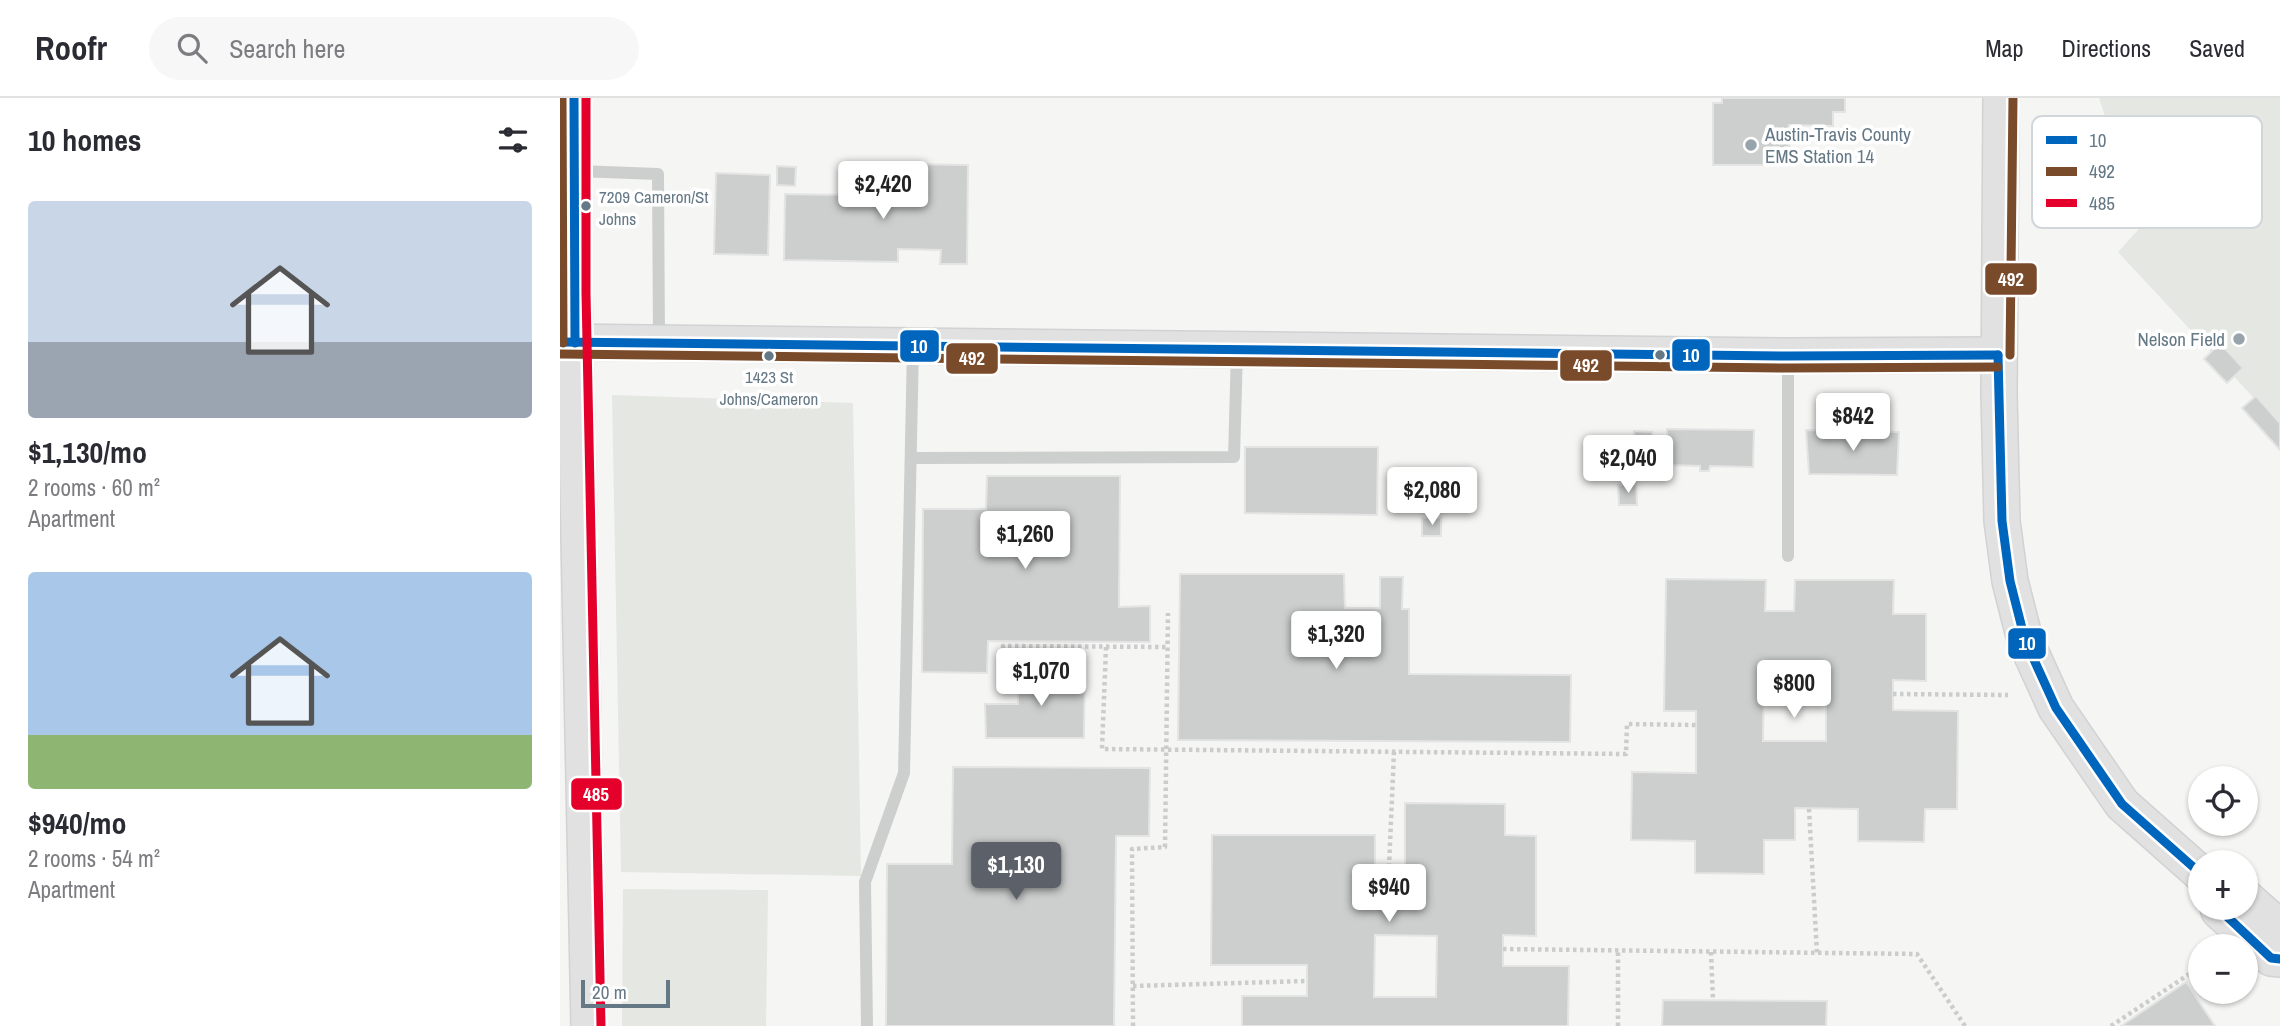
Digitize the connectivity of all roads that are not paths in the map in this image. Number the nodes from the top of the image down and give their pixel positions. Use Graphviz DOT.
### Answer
graph roads {
  1 [pos="574,98"];
  2 [pos="2001,98"];
  3 [pos="574,171"];
  4 [pos="567,342"];
  5 [pos="659,344"];
  6 [pos="913,346"];
  7 [pos="1237,350"];
  8 [pos="1998,355"];
  9 [pos="1788,356"];
  10 [pos="911,458"];
  11 [pos="1788,556"];
  12 [pos="2188,862"];
  13 [pos="2258,909"];
  14 [pos="2229,920"];
  15 [pos="2280,928"];
  16 [pos="2280,959"];
  17 [pos="589,1026"];
  18 [pos="867,1026"];
  1 -- 3 [label="street"];
  2 -- 8 [label="street"];
  3 -- 4 [label="street"];
  3 -- 5 [label="lane"];
  4 -- 5 [label="street"];
  4 -- 17 [label="street"];
  5 -- 6 [label="street"];
  6 -- 7 [label="street"];
  6 -- 10 [label="lane"];
  7 -- 9 [label="street"];
  7 -- 10 [label="lane"];
  8 -- 9 [label="street"];
  8 -- 12 [label="street"];
  9 -- 11 [label="lane"];
  10 -- 18 [label="lane"];
  13 -- 15 [label="street"];
  14 -- 16 [label="street"];
}
